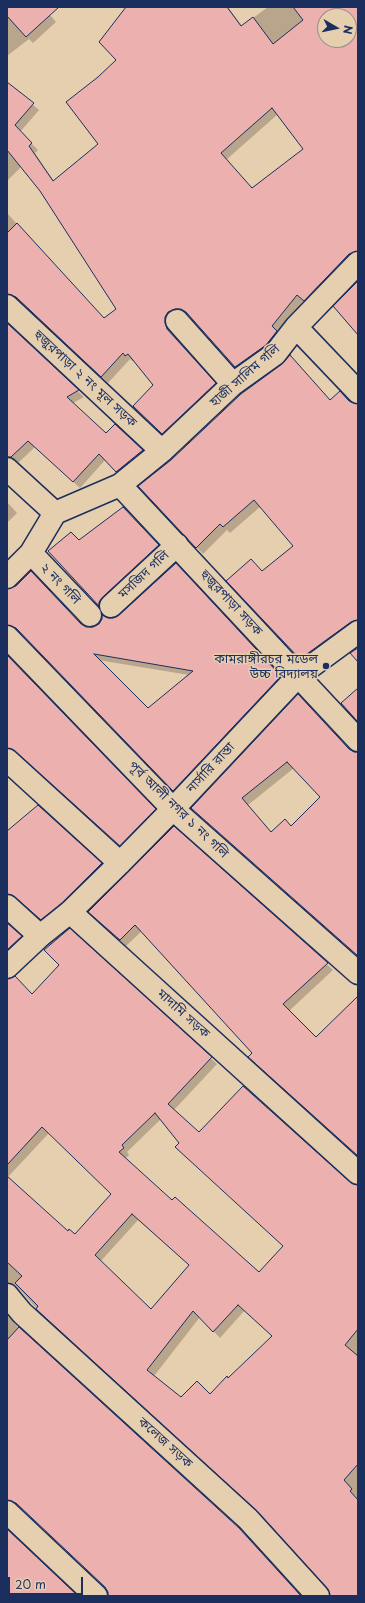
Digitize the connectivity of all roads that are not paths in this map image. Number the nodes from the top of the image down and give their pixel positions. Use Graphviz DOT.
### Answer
graph roads {
  1 [pos="358,263"];
  2 [pos="7,306"];
  3 [pos="177,321"];
  4 [pos="296,327"];
  5 [pos="233,384"];
  6 [pos="358,392"];
  7 [pos="162,451"];
  8 [pos="7,469"];
  9 [pos="120,485"];
  10 [pos="55,513"];
  11 [pos="177,544"];
  12 [pos="31,554"];
  13 [pos="7,577"];
  14 [pos="111,606"];
  15 [pos="90,615"];
  16 [pos="358,632"];
  17 [pos="7,637"];
  18 [pos="298,676"];
  19 [pos="358,740"];
  20 [pos="7,760"];
  21 [pos="173,809"];
  22 [pos="120,863"];
  23 [pos="7,906"];
  24 [pos="70,912"];
  25 [pos="40,936"];
  26 [pos="7,967"];
  27 [pos="358,973"];
  28 [pos="358,1173"];
  29 [pos="7,1295"];
  30 [pos="7,1512"];
  31 [pos="96,1596"];
  32 [pos="318,1596"];
  1 -- 4 [label="street, হাজী সালিম গলি"];
  2 -- 7 [label="street, হুজুরপাড়া ২ নং মূল সড়ক"];
  3 -- 5 [label="street"];
  4 -- 5 [label="street, হাজী সালিম গলি"];
  4 -- 6 [label="street"];
  5 -- 7 [label="street, হাজী সালিম গলি"];
  7 -- 9 [label="street, হাজী সালিম গলি"];
  8 -- 10 [label="street"];
  9 -- 10 [label="street, হাজী সালিম গলি"];
  9 -- 11 [label="street, হুজুরপাড়া সড়ক"];
  10 -- 12 [label="street"];
  11 -- 14 [label="street, মসজিদ গলি"];
  11 -- 18 [label="street, হুজুরপাড়া সড়ক"];
  12 -- 13 [label="street"];
  12 -- 15 [label="street, ২ নং গলি"];
  16 -- 18 [label="street, নার্সারি রাস্তা"];
  17 -- 21 [label="street, পূর্ব আলী নগর ১ নং গলি"];
  18 -- 19 [label="street, হুজুরপাড়া সড়ক"];
  18 -- 21 [label="street, নার্সারি রাস্তা"];
  20 -- 22 [label="street"];
  21 -- 22 [label="street, নার্সারি রাস্তা"];
  21 -- 27 [label="street, পূর্ব আলী নগর ১ নং গলি"];
  22 -- 24 [label="street, নার্সারি রাস্তা"];
  23 -- 25 [label="street"];
  24 -- 25 [label="street"];
  24 -- 28 [label="street, মাদামি সড়ক"];
  25 -- 26 [label="street"];
  29 -- 32 [label="street, কলেজ সড়ক"];
  30 -- 31 [label="street"];
}
